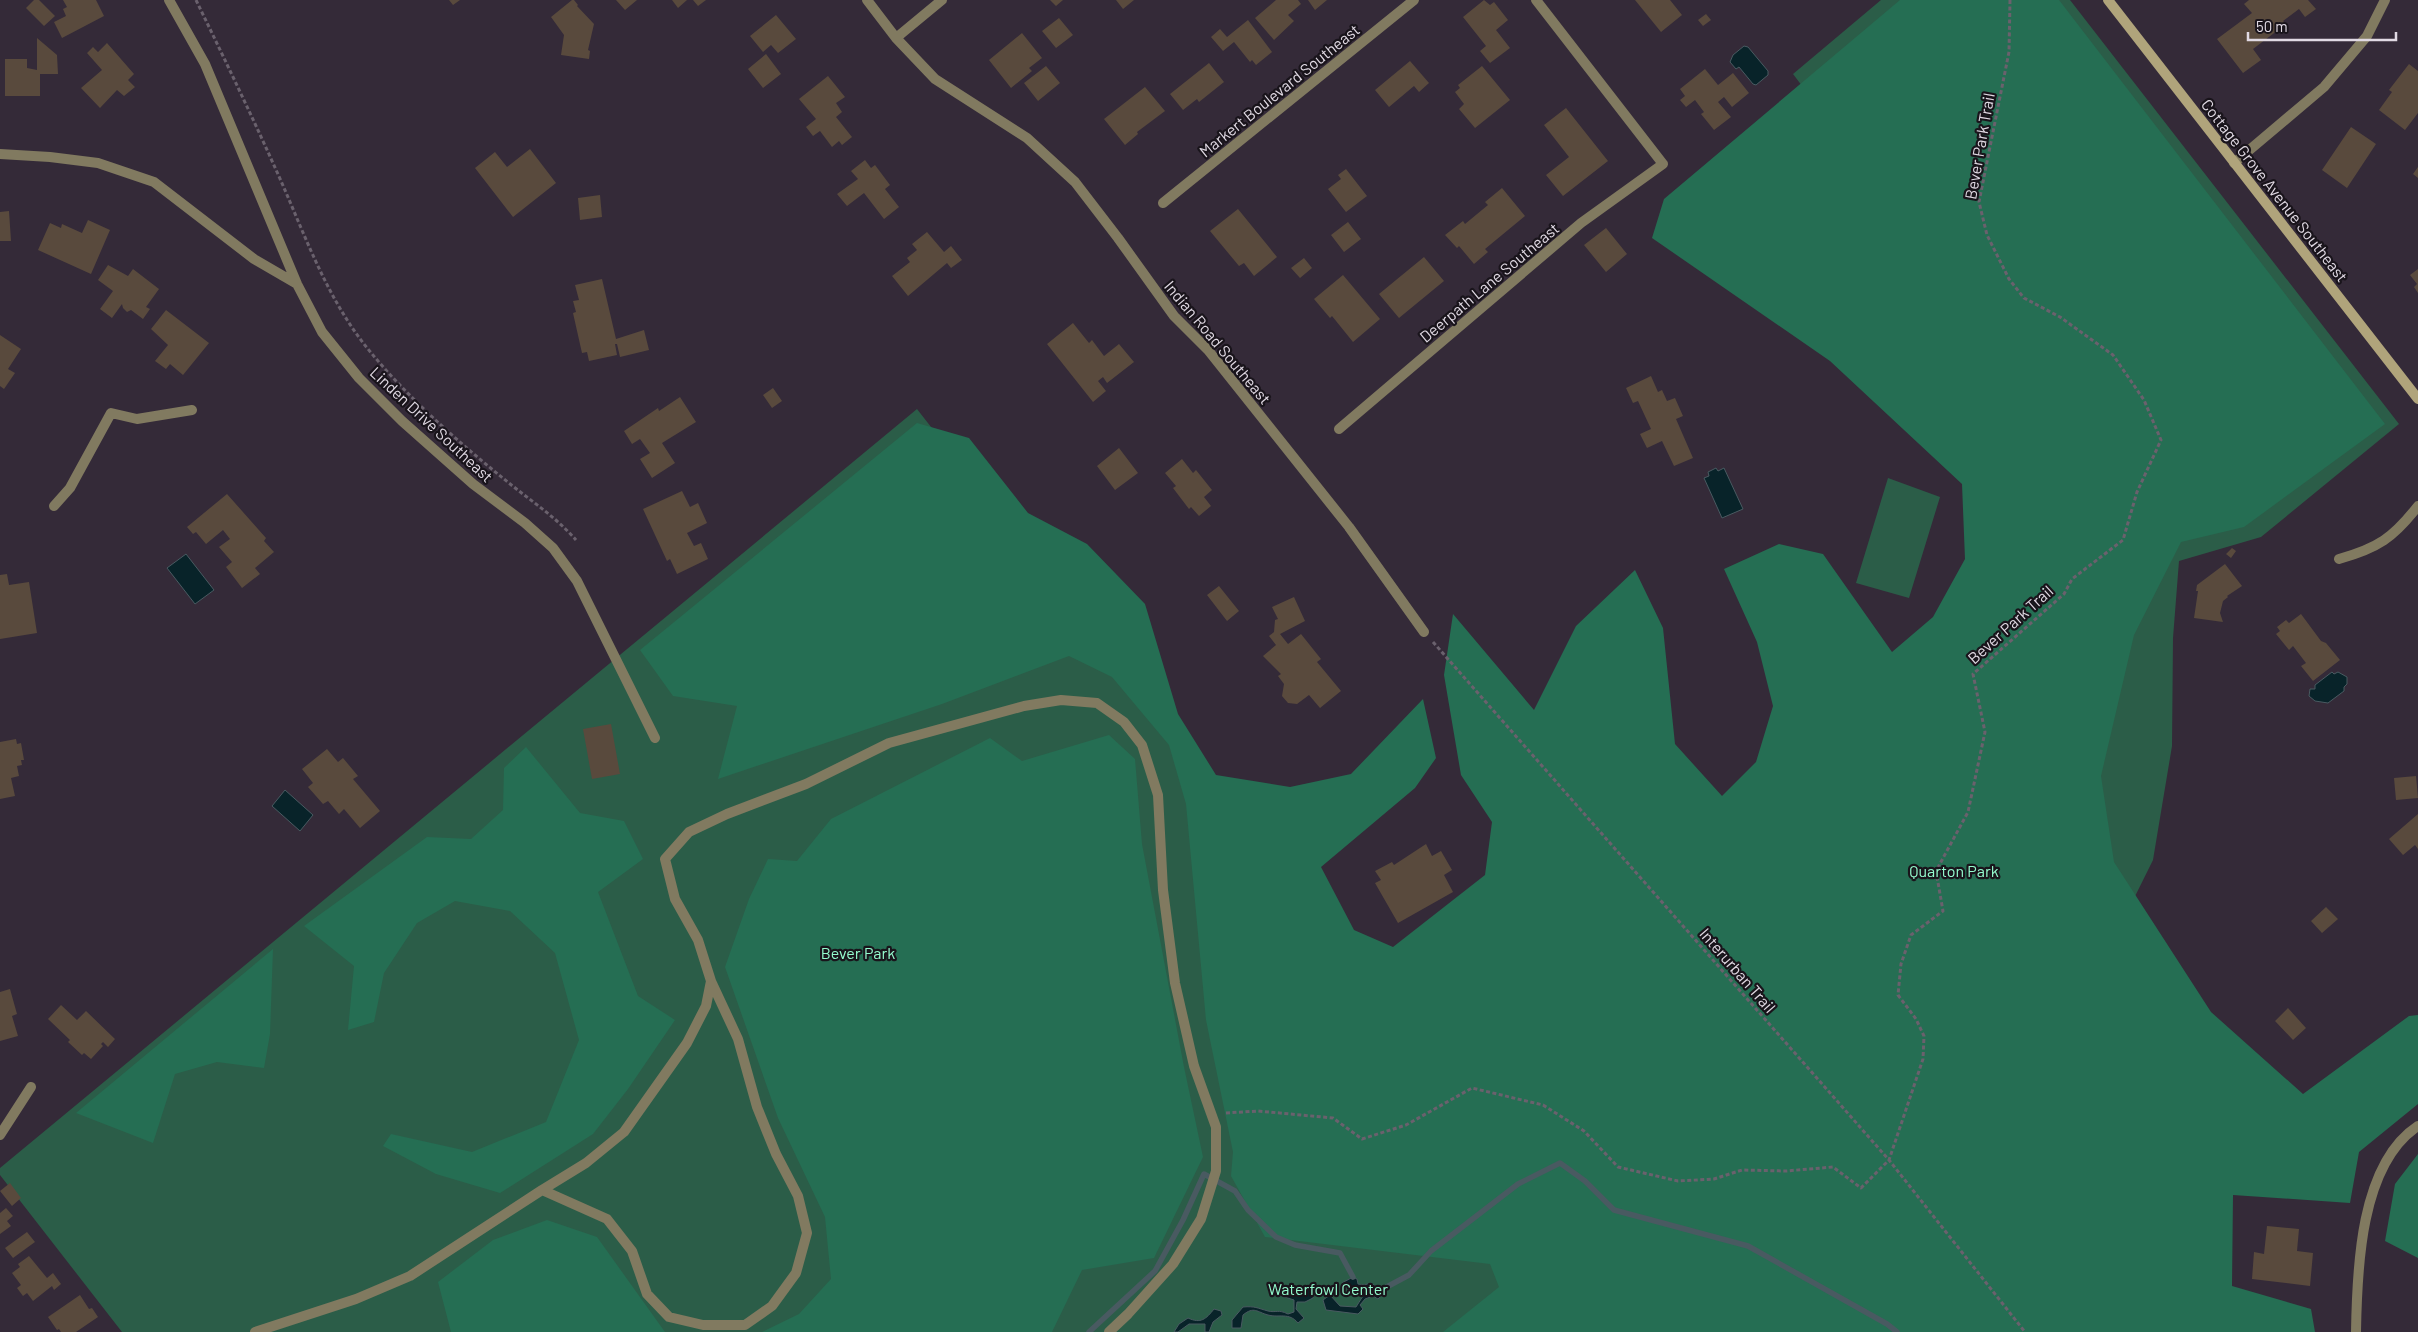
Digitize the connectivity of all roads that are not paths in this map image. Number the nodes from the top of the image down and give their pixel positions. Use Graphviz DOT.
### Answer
graph roads {
  1 [pos="169,0"];
  2 [pos="867,0"];
  3 [pos="942,0"];
  4 [pos="1414,0"];
  5 [pos="1536,0"];
  6 [pos="2108,0"];
  7 [pos="2385,0"];
  8 [pos="896,38"];
  9 [pos="0,154"];
  10 [pos="2234,163"];
  11 [pos="1163,202"];
  12 [pos="298,284"];
  13 [pos="2418,399"];
  14 [pos="192,410"];
  15 [pos="1338,429"];
  16 [pos="54,506"];
  17 [pos="2418,506"];
  18 [pos="2339,559"];
  19 [pos="1424,632"];
  20 [pos="655,738"];
  21 [pos="711,981"];
  22 [pos="31,1087"];
  23 [pos="2418,1126"];
  24 [pos="0,1135"];
  25 [pos="542,1190"];
  26 [pos="255,1332"];
  27 [pos="1109,1332"];
  28 [pos="2356,1332"];
  1 -- 12 [label="street, Linden Drive Southeast"];
  2 -- 8 [label="street, Indian Road Southeast"];
  3 -- 8 [label="street"];
  4 -- 11 [label="street, Markert Boulevard Southeast"];
  5 -- 15 [label="street, Deerpath Lane Southeast"];
  6 -- 10 [label="main road, Cottage Grove Avenue Southeast"];
  7 -- 10 [label="street"];
  8 -- 19 [label="street, Indian Road Southeast"];
  9 -- 12 [label="street"];
  10 -- 13 [label="main road, Cottage Grove Avenue Southeast"];
  12 -- 20 [label="street, Linden Drive Southeast"];
  14 -- 16 [label="street"];
  17 -- 18 [label="street"];
  21 -- 25 [label="street"];
  21 -- 25 [label="street"];
  21 -- 27 [label="street"];
  22 -- 24 [label="street"];
  23 -- 28 [label="street"];
  25 -- 26 [label="street"];
}
